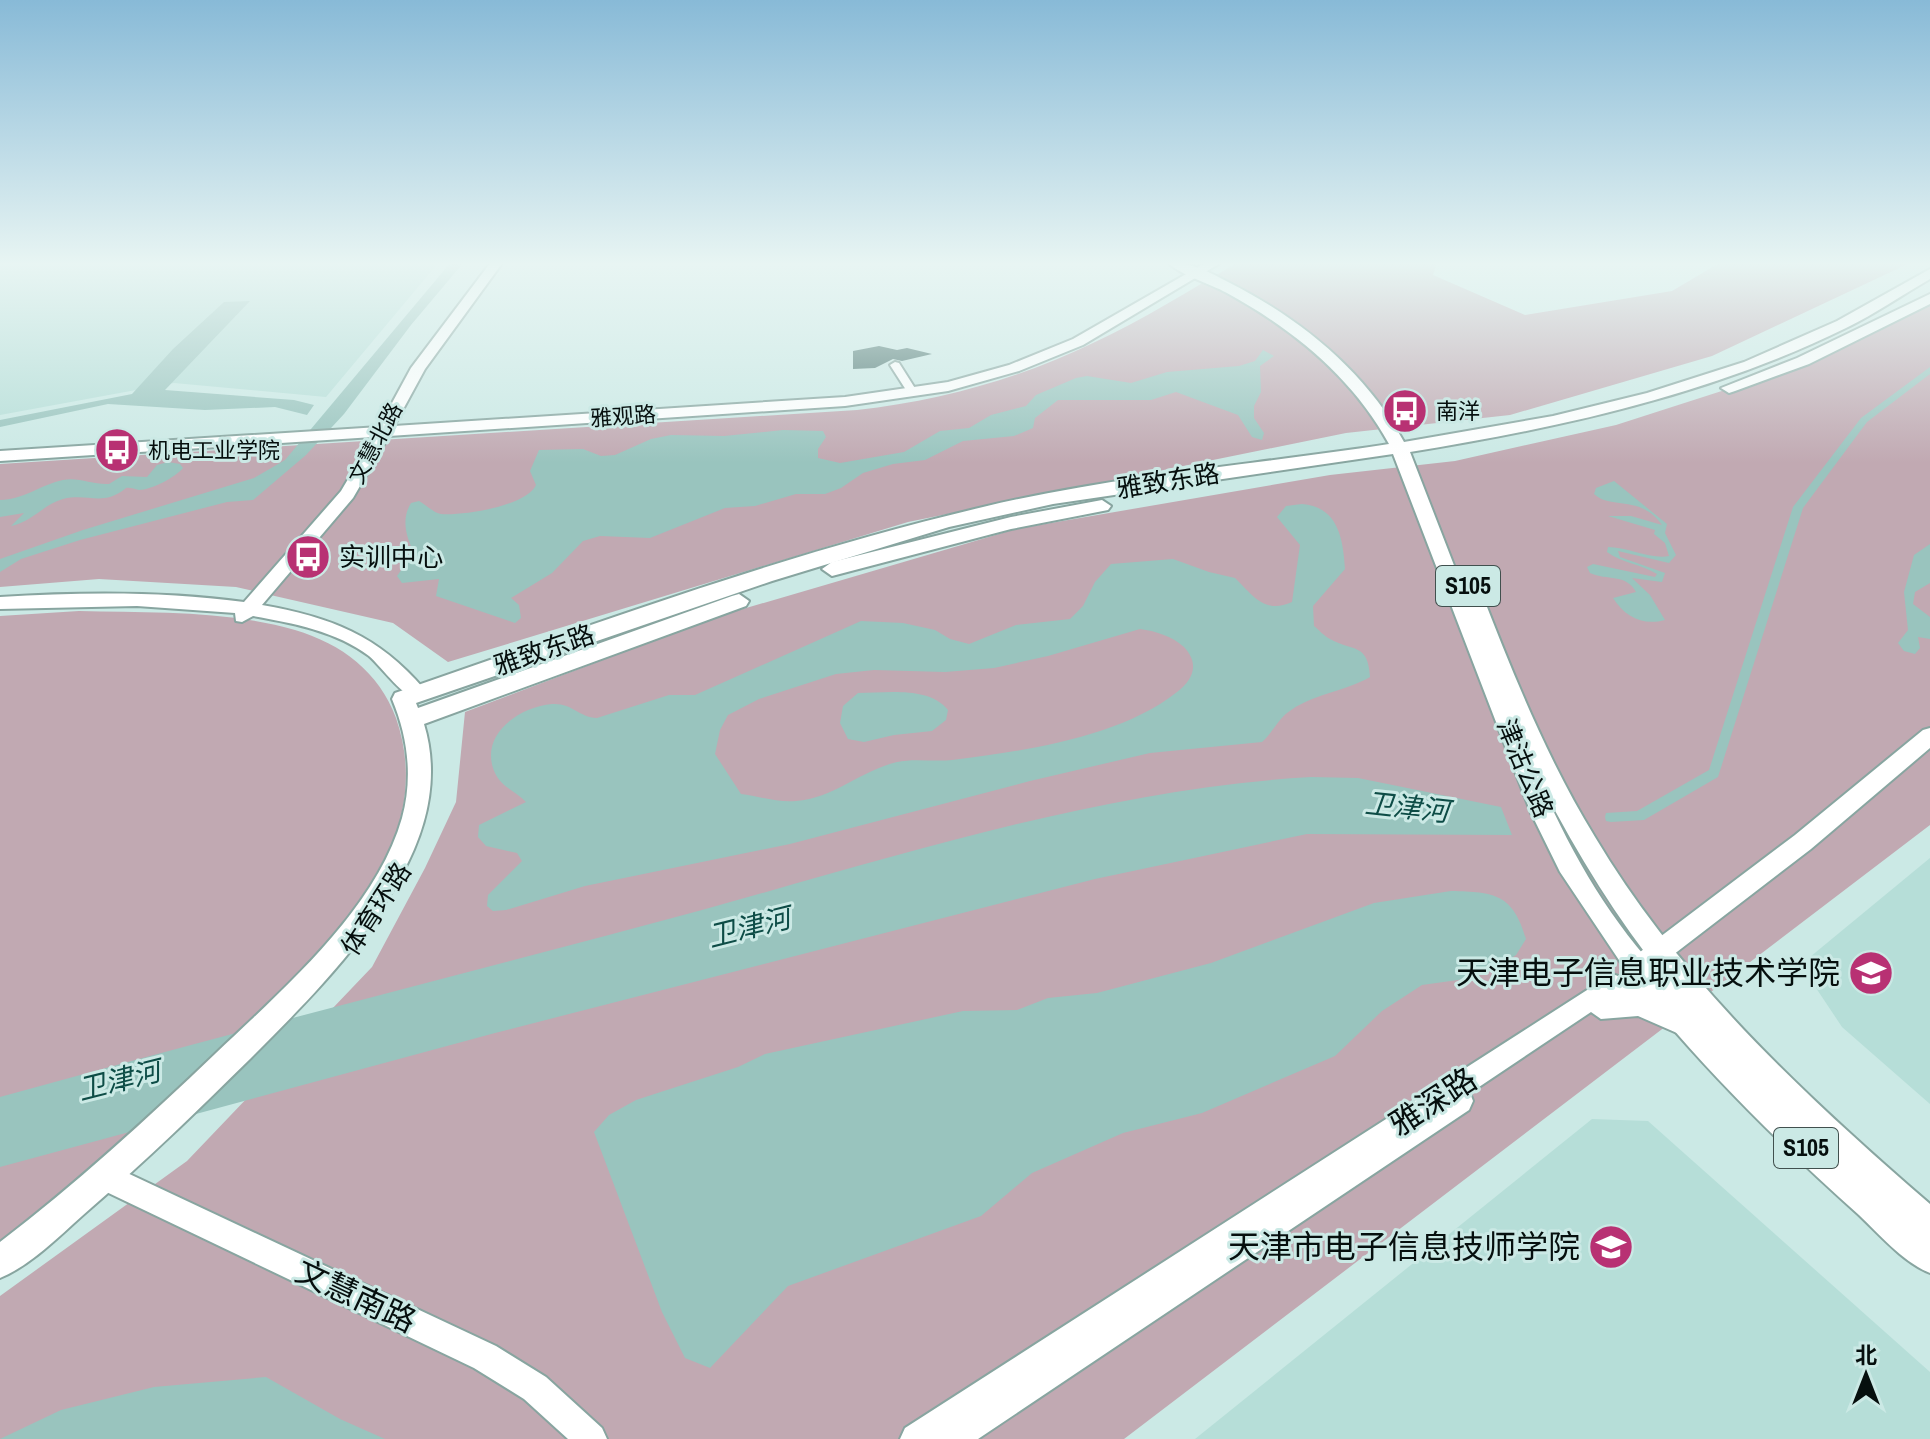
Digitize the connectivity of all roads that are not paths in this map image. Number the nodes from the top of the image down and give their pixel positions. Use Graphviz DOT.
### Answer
graph roads {
  1 [pos="447,329"];
  2 [pos="454,329"];
  3 [pos="1097,329"];
  4 [pos="1293,329"];
  5 [pos="1835,329"];
  6 [pos="1867,329"];
  7 [pos="895,365"];
  8 [pos="912,392"];
  9 [pos="388,429"];
  10 [pos="1410,452"];
  11 [pos="0,454"];
  12 [pos="0,603"];
  13 [pos="0,610"];
  14 [pos="249,613"];
  15 [pos="414,707"];
  16 [pos="1930,736"];
  17 [pos="1930,748"];
  18 [pos="1650,972"];
  19 [pos="1602,999"];
  20 [pos="285,1014"];
  21 [pos="1703,1024"];
  22 [pos="112,1180"];
  23 [pos="1930,1224"];
  24 [pos="1930,1257"];
  25 [pos="0,1262"];
  26 [pos="0,1279"];
  27 [pos="591,1439"];
  28 [pos="916,1439"];
  29 [pos="950,1439"];
  1 -- 9 [label="main road, 文慧北路"];
  2 -- 9 [label="main road, 文慧北路"];
  3 -- 8 [label="main road, 雅观路"];
  4 -- 10 [label="main road, 津沽公路 / S105"];
  5 -- 10 [label="main road, 雅致东路"];
  6 -- 10 [label="main road, 雅致东路"];
  7 -- 8 [label="street"];
  8 -- 9 [label="main road, 雅观路"];
  9 -- 11 [label="main road, 雅观路"];
  9 -- 14 [label="main road, 文慧北路"];
  10 -- 15 [label="main road, 雅致东路"];
  10 -- 18 [label="main road, 津沽公路 / S105"];
  12 -- 14 [label="main road"];
  13 -- 14 [label="main road"];
  14 -- 15 [label="main road"];
  15 -- 20 [label="main road, 体育环路"];
  16 -- 18 [label="main road"];
  17 -- 18 [label="main road"];
  18 -- 19 [label="main road"];
  18 -- 21 [label="main road, 津沽公路 / S105"];
  19 -- 21 [label="main road"];
  19 -- 28 [label="main road, 雅深路"];
  19 -- 29 [label="main road, 雅深路"];
  20 -- 22 [label="main road, 体育环路"];
  20 -- 22 [label="main road, 体育环路"];
  21 -- 23 [label="main road, 津沽公路 / S105"];
  21 -- 24 [label="main road, 津沽公路 / S105"];
  22 -- 25 [label="main road, 体育环路"];
  22 -- 26 [label="main road, 体育环路"];
  22 -- 27 [label="main road, 文慧南路"];
}
